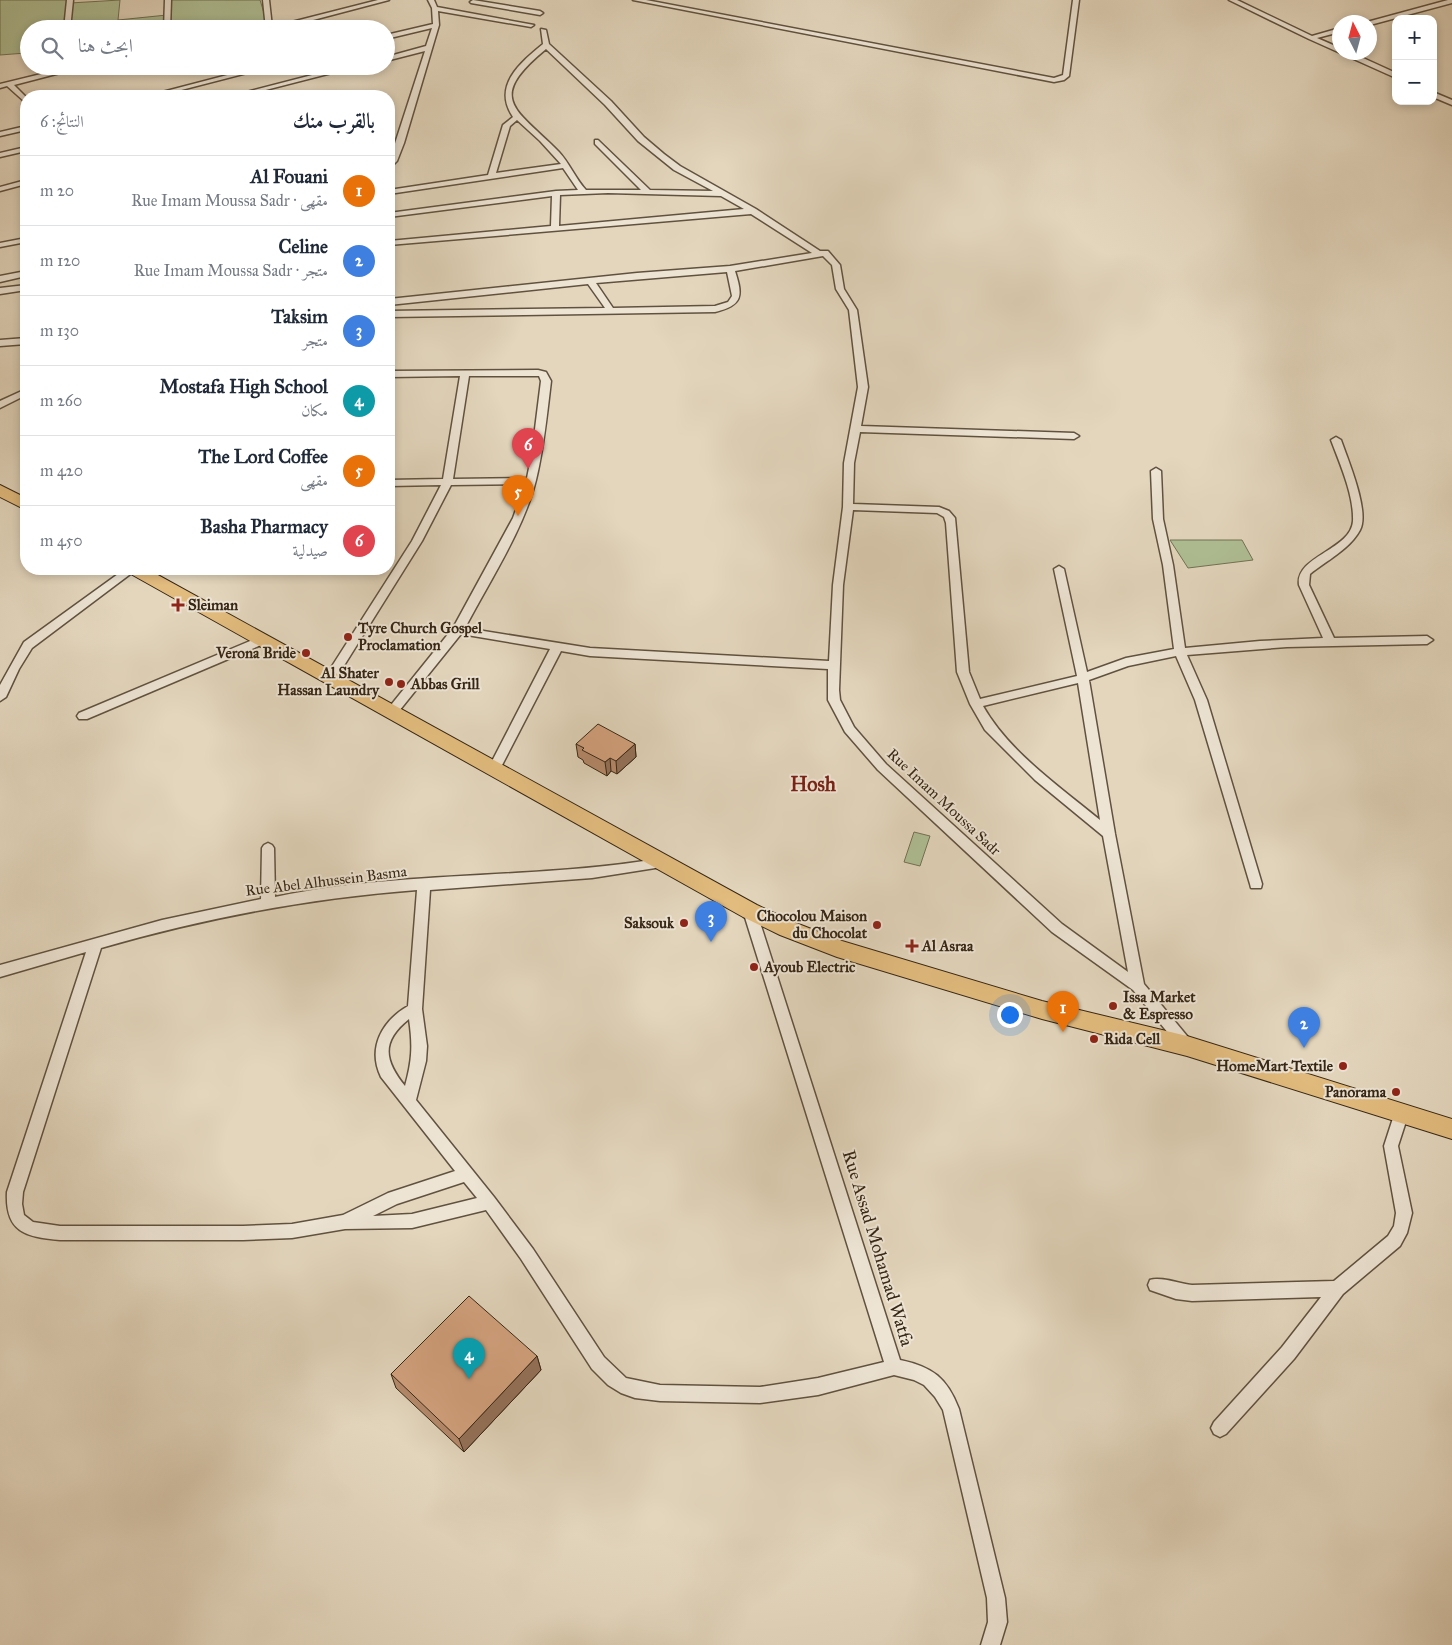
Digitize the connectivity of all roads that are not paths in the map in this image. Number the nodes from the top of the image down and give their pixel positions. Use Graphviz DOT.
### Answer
graph roads {
  1 [pos="70,0"];
  2 [pos="168,0"];
  3 [pos="266,0"];
  4 [pos="386,0"];
  5 [pos="432,0"];
  6 [pos="636,0"];
  7 [pos="1076,0"];
  8 [pos="1232,0"];
  9 [pos="518,1"];
  10 [pos="1452,1"];
  11 [pos="473,2"];
  12 [pos="435,8"];
  13 [pos="510,8"];
  14 [pos="540,13"];
  15 [pos="502,16"];
  16 [pos="69,20"];
  17 [pos="168,20"];
  18 [pos="269,20"];
  19 [pos="306,20"];
  20 [pos="1377,21"];
  21 [pos="436,25"];
  22 [pos="1332,32"];
  23 [pos="395,35"];
  24 [pos="542,37"];
  25 [pos="1310,38"];
  26 [pos="428,48"];
  27 [pos="1332,48"];
  28 [pos="395,57"];
  29 [pos="1359,60"];
  30 [pos="1392,74"];
  31 [pos="40,75"];
  32 [pos="235,75"];
  33 [pos="320,75"];
  34 [pos="9,84"];
  35 [pos="0,86"];
  36 [pos="176,90"];
  37 [pos="259,90"];
  38 [pos="20,95"];
  39 [pos="1437,96"];
  40 [pos="1452,103"];
  41 [pos="518,117"];
  42 [pos="20,129"];
  43 [pos="0,134"];
  44 [pos="598,142"];
  45 [pos="20,150"];
  46 [pos="0,155"];
  47 [pos="395,156"];
  48 [pos="566,165"];
  49 [pos="491,177"];
  50 [pos="20,184"];
  51 [pos="0,189"];
  52 [pos="395,191"];
  53 [pos="583,191"];
  54 [pos="648,192"];
  55 [pos="556,193"];
  56 [pos="722,194"];
  57 [pos="752,211"];
  58 [pos="395,214"];
  59 [pos="555,229"];
  60 [pos="20,241"];
  61 [pos="395,242"];
  62 [pos="0,245"];
  63 [pos="819,254"];
  64 [pos="730,270"];
  65 [pos="20,275"];
  66 [pos="0,279"];
  67 [pos="590,281"];
  68 [pos="20,289"];
  69 [pos="0,291"];
  70 [pos="395,301"];
  71 [pos="611,311"];
  72 [pos="395,312"];
  73 [pos="20,341"];
  74 [pos="0,343"];
  75 [pos="465,373"];
  76 [pos="395,374"];
  77 [pos="20,395"];
  78 [pos="0,405"];
  79 [pos="856,429"];
  80 [pos="1074,436"];
  81 [pos="1336,440"];
  82 [pos="1156,471"];
  83 [pos="448,481"];
  84 [pos="531,481"];
  85 [pos="395,483"];
  86 [pos="0,490"];
  87 [pos="20,502"];
  88 [pos="848,507"];
  89 [pos="1060,568"];
  90 [pos="126,575"];
  91 [pos="145,575"];
  92 [pos="458,630"];
  93 [pos="262,640"];
  94 [pos="1427,640"];
  95 [pos="1330,642"];
  96 [pos="557,647"];
  97 [pos="1180,652"];
  98 [pos="832,665"];
  99 [pos="331,677"];
  100 [pos="1082,678"];
  101 [pos="0,697"];
  102 [pos="976,704"];
  103 [pos="391,713"];
  104 [pos="83,716"];
  105 [pos="494,769"];
  106 [pos="1109,834"];
  107 [pos="268,848"];
  108 [pos="663,862"];
  109 [pos="424,884"];
  110 [pos="1256,884"];
  111 [pos="268,903"];
  112 [pos="750,911"];
  113 [pos="96,943"];
  114 [pos="0,971"];
  115 [pos="1138,986"];
  116 [pos="416,1009"];
  117 [pos="1187,1046"];
  118 [pos="409,1102"];
  119 [pos="1402,1112"];
  120 [pos="1452,1129"];
  121 [pos="466,1174"];
  122 [pos="488,1202"];
  123 [pos="345,1222"];
  124 [pos="1156,1285"];
  125 [pos="1337,1288"];
  126 [pos="894,1367"];
  127 [pos="1220,1428"];
  128 [pos="990,1645"];
  1 -- 16 [label="street"];
  2 -- 17 [label="street"];
  3 -- 18 [label="street"];
  4 -- 19 [label="street"];
  5 -- 12 [label="street"];
  6 -- 7 [label="street"];
  8 -- 25 [label="street"];
  9 -- 13 [label="street"];
  10 -- 20 [label="street"];
  11 -- 13 [label="street"];
  12 -- 21 [label="street"];
  12 -- 24 [label="street"];
  13 -- 14 [label="street"];
  13 -- 15 [label="street"];
  21 -- 23 [label="street"];
  21 -- 26 [label="street"];
  22 -- 25 [label="street"];
  24 -- 41 [label="street"];
  24 -- 56 [label="street"];
  25 -- 27 [label="street"];
  26 -- 28 [label="street"];
  26 -- 47 [label="street"];
  29 -- 30 [label="street"];
  31 -- 34 [label="street"];
  32 -- 36 [label="street"];
  33 -- 37 [label="street"];
  34 -- 35 [label="street"];
  34 -- 38 [label="street"];
  39 -- 40 [label="street"];
  41 -- 48 [label="street"];
  41 -- 49 [label="street"];
  42 -- 43 [label="street"];
  44 -- 54 [label="street"];
  45 -- 46 [label="street"];
  48 -- 49 [label="street"];
  48 -- 53 [label="street"];
  49 -- 52 [label="street"];
  50 -- 51 [label="street"];
  53 -- 54 [label="street"];
  53 -- 55 [label="street"];
  54 -- 56 [label="street"];
  55 -- 58 [label="street"];
  55 -- 59 [label="street"];
  56 -- 57 [label="street"];
  57 -- 59 [label="street"];
  57 -- 63 [label="street"];
  59 -- 61 [label="street"];
  60 -- 62 [label="street"];
  63 -- 64 [label="street"];
  63 -- 79 [label="street, Rue Imam Moussa Sadr"];
  64 -- 67 [label="street"];
  64 -- 71 [label="street"];
  65 -- 66 [label="street"];
  67 -- 70 [label="street"];
  67 -- 71 [label="street"];
  68 -- 69 [label="street"];
  71 -- 72 [label="street"];
  73 -- 74 [label="street"];
  75 -- 76 [label="street"];
  75 -- 83 [label="street"];
  75 -- 84 [label="street"];
  77 -- 78 [label="street"];
  79 -- 80 [label="street"];
  79 -- 88 [label="street, Rue Imam Moussa Sadr"];
  81 -- 95 [label="street"];
  82 -- 97 [label="street"];
  83 -- 84 [label="street"];
  83 -- 85 [label="street"];
  83 -- 99 [label="street"];
  84 -- 92 [label="street"];
  86 -- 87 [label="main road"];
  88 -- 98 [label="street, Rue Imam Moussa Sadr"];
  88 -- 102 [label="street"];
  89 -- 100 [label="street"];
  90 -- 101 [label="street"];
  91 -- 93 [label="main road"];
  92 -- 96 [label="street"];
  92 -- 103 [label="street"];
  93 -- 99 [label="main road"];
  93 -- 104 [label="street"];
  94 -- 95 [label="street"];
  95 -- 97 [label="street"];
  96 -- 98 [label="street"];
  96 -- 105 [label="street"];
  97 -- 100 [label="street"];
  97 -- 110 [label="street"];
  98 -- 115 [label="street, Rue Imam Moussa Sadr"];
  99 -- 103 [label="main road"];
  100 -- 102 [label="street"];
  100 -- 106 [label="street"];
  102 -- 106 [label="street"];
  103 -- 105 [label="main road"];
  105 -- 108 [label="main road"];
  106 -- 115 [label="street"];
  107 -- 111 [label="street"];
  108 -- 109 [label="street, Rue Abel Alhussein Basma"];
  108 -- 112 [label="main road"];
  109 -- 111 [label="street, Rue Abel Alhussein Basma"];
  109 -- 116 [label="street"];
  111 -- 113 [label="street, Rue Abel Alhussein Basma"];
  112 -- 117 [label="main road"];
  112 -- 126 [label="street, Rue Assad Mohamad Watfa"];
  113 -- 114 [label="street, Rue Abel Alhussein Basma"];
  113 -- 123 [label="street"];
  115 -- 117 [label="street, Rue Imam Moussa Sadr"];
  116 -- 118 [label="street"];
  116 -- 118 [label="street, Rue Assad Mohamad Watfa"];
  117 -- 119 [label="main road"];
  118 -- 121 [label="street, Rue Assad Mohamad Watfa"];
  119 -- 120 [label="main road"];
  119 -- 125 [label="street"];
  121 -- 122 [label="street, Rue Assad Mohamad Watfa"];
  121 -- 123 [label="street"];
  122 -- 123 [label="street"];
  122 -- 126 [label="street, Rue Assad Mohamad Watfa"];
  124 -- 125 [label="street"];
  125 -- 127 [label="street"];
  126 -- 128 [label="street"];
}
